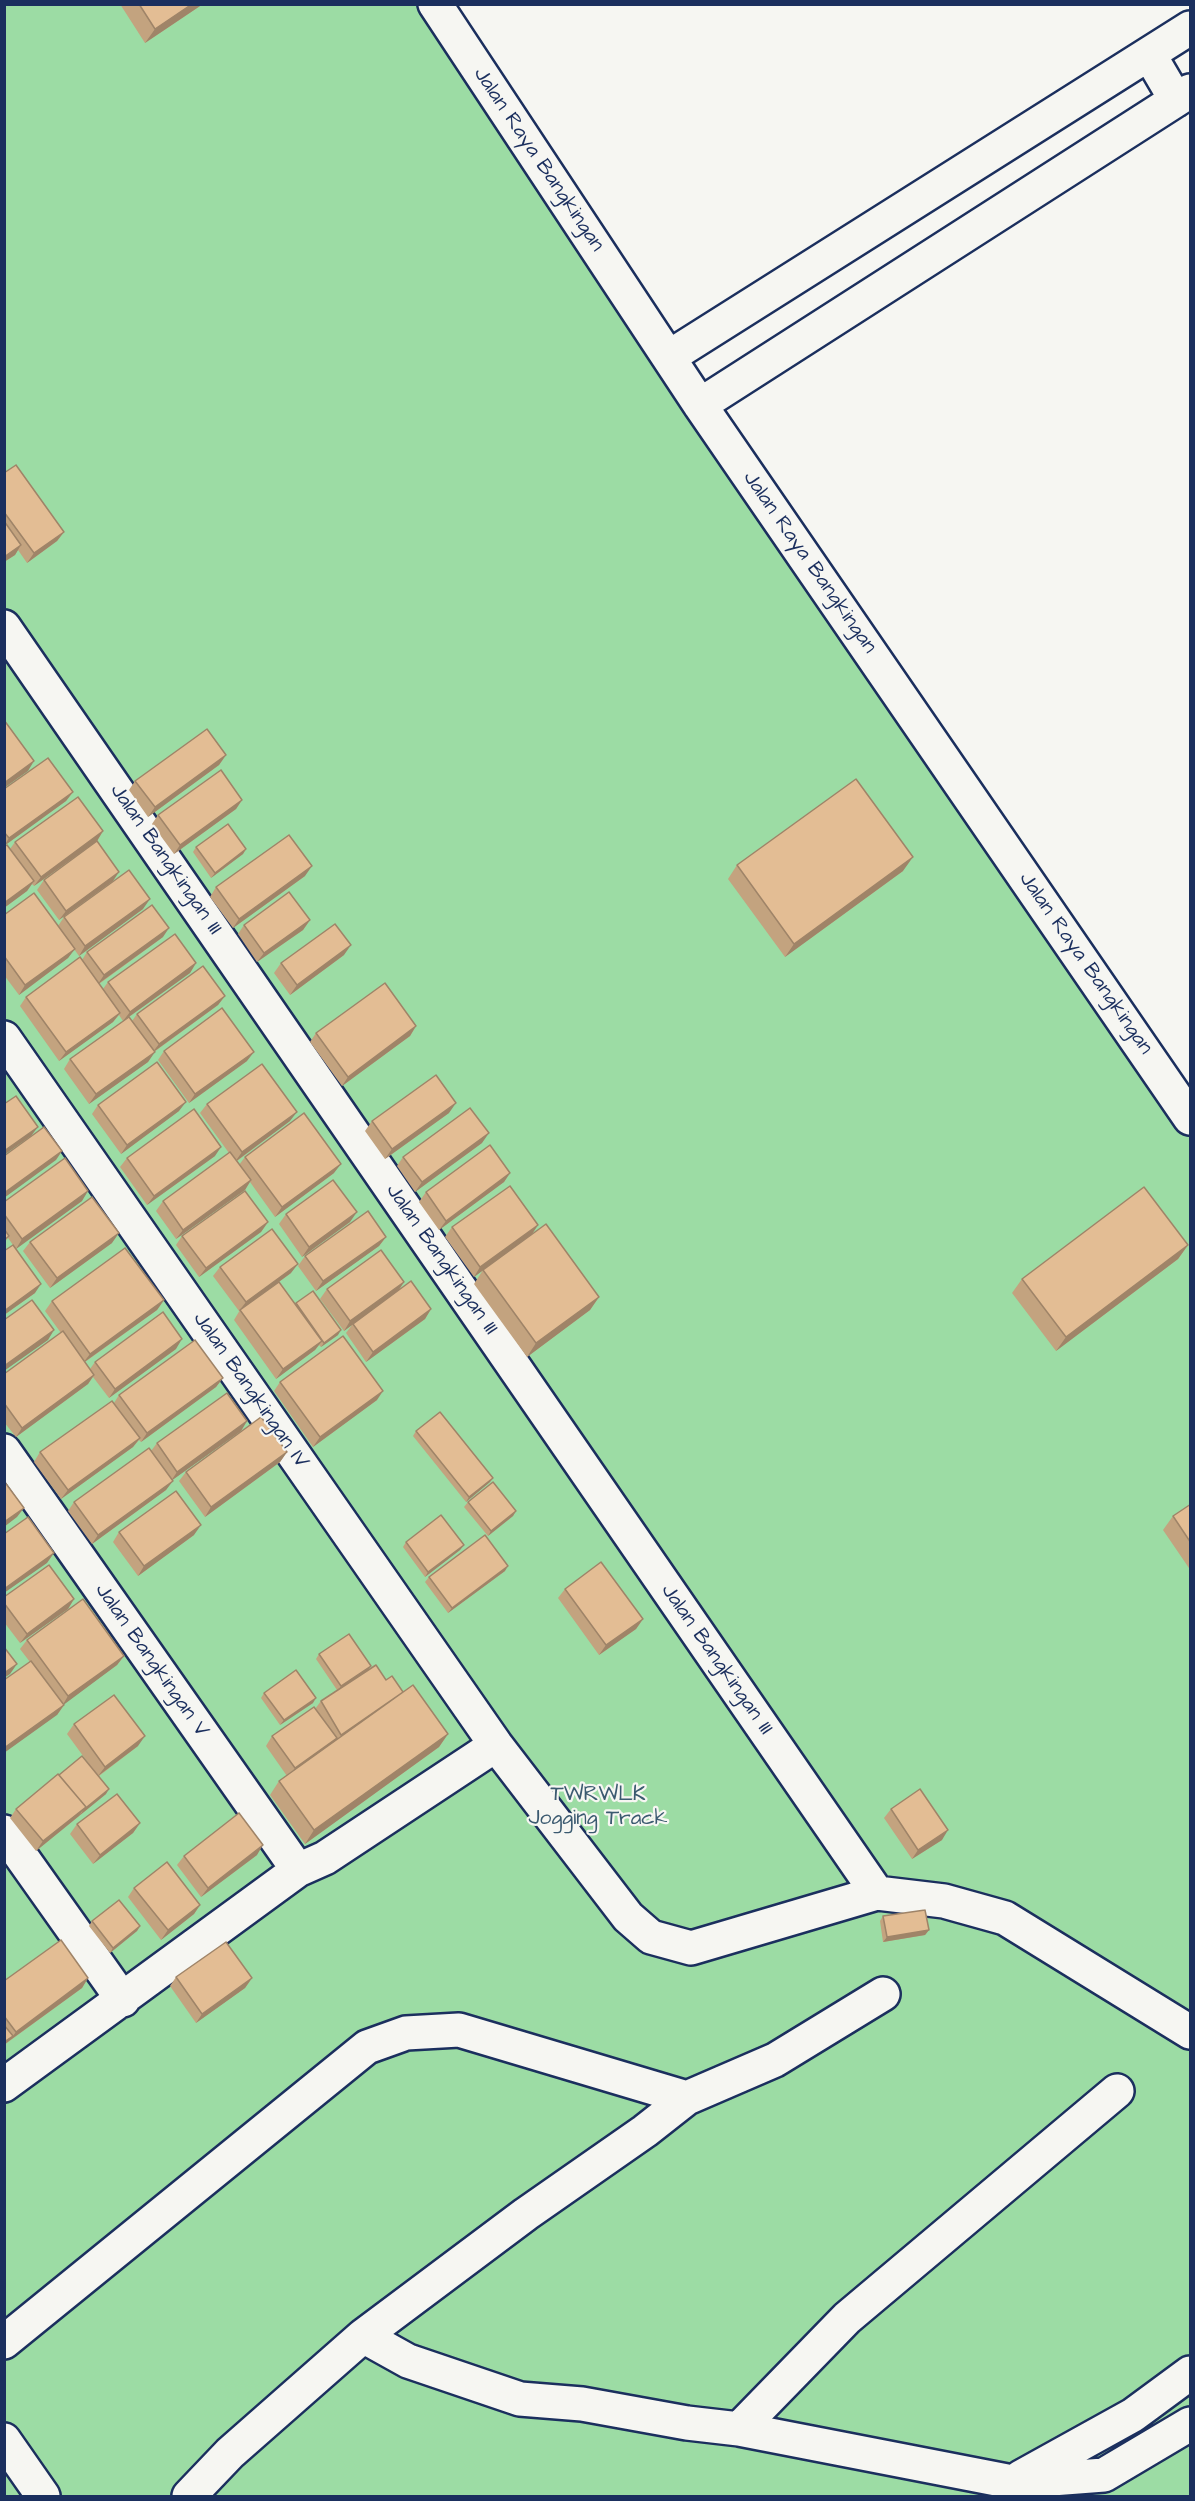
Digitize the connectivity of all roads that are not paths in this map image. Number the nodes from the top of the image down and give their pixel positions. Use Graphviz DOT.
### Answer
graph roads {
  1 [pos="435,4"];
  2 [pos="1191,28"];
  3 [pos="1149,54"];
  4 [pos="1183,96"];
  5 [pos="669,357"];
  6 [pos="700,405"];
  7 [pos="4,627"];
  8 [pos="4,1038"];
  9 [pos="1191,1118"];
  10 [pos="4,1451"];
  11 [pos="496,1745"];
  12 [pos="4,1832"];
  13 [pos="298,1870"];
  14 [pos="876,1893"];
  15 [pos="883,1994"];
  16 [pos="123,2000"];
  17 [pos="1191,2032"];
  18 [pos="4,2085"];
  19 [pos="1117,2091"];
  20 [pos="687,2098"];
  21 [pos="363,2336"];
  22 [pos="4,2342"];
  23 [pos="1191,2373"];
  24 [pos="1191,2424"];
  25 [pos="738,2429"];
  26 [pos="4,2440"];
  27 [pos="1012,2482"];
  28 [pos="43,2496"];
  29 [pos="189,2496"];
  1 -- 5 [label="street, Jalan Raya Bangkingan"];
  2 -- 3 [label="street"];
  3 -- 4 [label="street"];
  3 -- 5 [label="street"];
  4 -- 6 [label="street"];
  5 -- 6 [label="street, Jalan Raya Bangkingan"];
  6 -- 9 [label="street, Jalan Raya Bangkingan"];
  7 -- 14 [label="street, Jalan Bangkingan III"];
  8 -- 11 [label="street, Jalan Bangkingan IV"];
  10 -- 13 [label="street, Jalan Bangkingan V"];
  11 -- 13 [label="street"];
  11 -- 14 [label="street, Jalan Bangkingan IV"];
  12 -- 16 [label="street"];
  13 -- 16 [label="street"];
  14 -- 17 [label="street"];
  15 -- 20 [label="street"];
  16 -- 18 [label="street"];
  19 -- 25 [label="street"];
  20 -- 21 [label="street"];
  20 -- 22 [label="street"];
  21 -- 25 [label="street"];
  21 -- 29 [label="street"];
  23 -- 27 [label="street"];
  24 -- 27 [label="street"];
  25 -- 27 [label="street"];
  26 -- 28 [label="street"];
}
